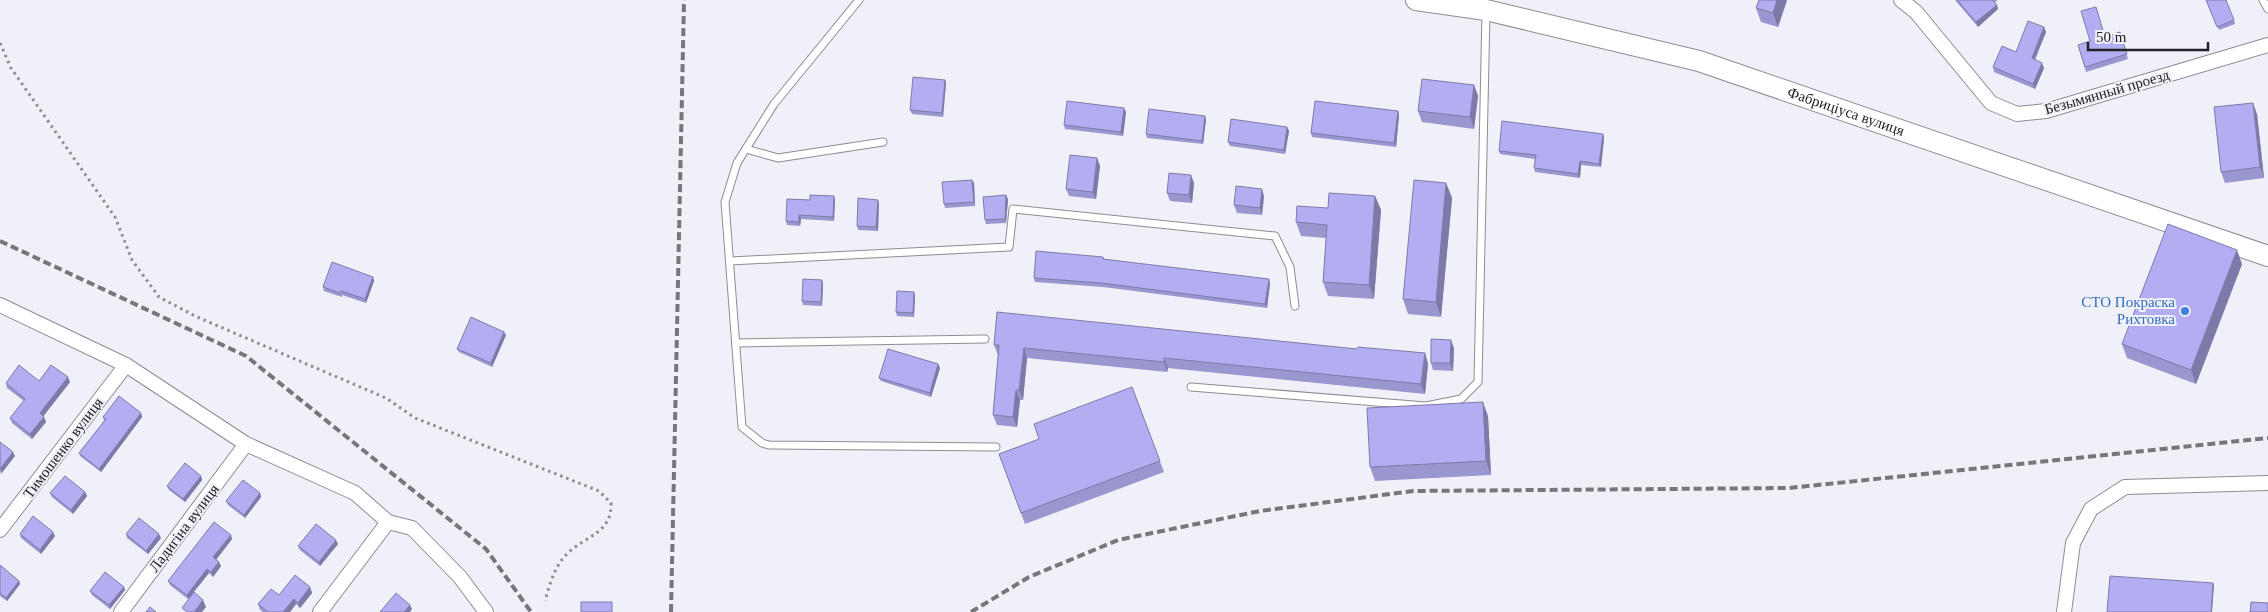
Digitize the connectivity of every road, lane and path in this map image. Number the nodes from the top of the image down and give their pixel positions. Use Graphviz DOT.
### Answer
graph roads {
  1 [pos="859,0"];
  2 [pos="1416,0"];
  3 [pos="1901,0"];
  4 [pos="2263,0"];
  5 [pos="2268,9"];
  6 [pos="1486,10"];
  7 [pos="0,42"];
  8 [pos="2268,45"];
  9 [pos="883,142"];
  10 [pos="746,149"];
  11 [pos="2268,256"];
  12 [pos="730,261"];
  13 [pos="0,305"];
  14 [pos="1296,306"];
  15 [pos="985,339"];
  16 [pos="736,343"];
  17 [pos="126,365"];
  18 [pos="1191,387"];
  19 [pos="246,444"];
  20 [pos="996,447"];
  21 [pos="2268,483"];
  22 [pos="388,522"];
  23 [pos="0,530"];
  24 [pos="545,601"];
  25 [pos="121,612"];
  26 [pos="320,612"];
  27 [pos="486,612"];
  28 [pos="2064,612"];
  1 -- 10 [label="lane"];
  2 -- 6 [label="main road, Фабриціуса вулиця"];
  3 -- 8 [label="street, Безымянный проезд"];
  4 -- 5 [label="lane"];
  6 -- 11 [label="main road, Фабриціуса вулиця"];
  6 -- 18 [label="lane"];
  7 -- 24 [label="path"];
  9 -- 10 [label="lane"];
  10 -- 12 [label="lane"];
  12 -- 14 [label="lane"];
  12 -- 16 [label="lane"];
  13 -- 17 [label="street"];
  15 -- 16 [label="lane"];
  16 -- 20 [label="lane"];
  17 -- 19 [label="street"];
  17 -- 23 [label="street, Тимошенко вулиця"];
  19 -- 22 [label="street"];
  19 -- 25 [label="street, Ладигіна вулиця"];
  21 -- 28 [label="street"];
  22 -- 26 [label="street"];
  22 -- 27 [label="street"];
}
